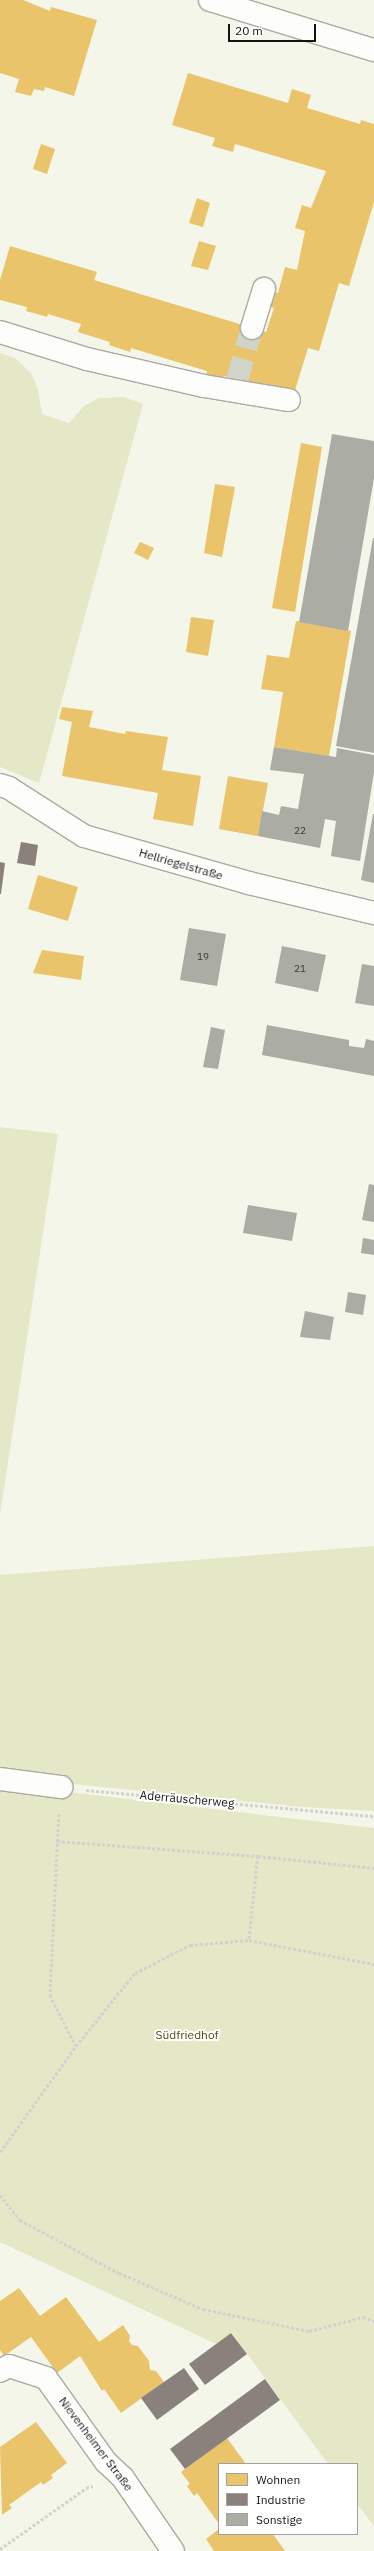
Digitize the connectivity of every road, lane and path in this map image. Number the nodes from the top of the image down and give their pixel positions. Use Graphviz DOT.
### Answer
graph roads {
  1 [pos="210,0"];
  2 [pos="374,50"];
  3 [pos="264,288"];
  4 [pos="252,328"];
  5 [pos="0,332"];
  6 [pos="289,400"];
  7 [pos="0,785"];
  8 [pos="374,913"];
  9 [pos="0,1779"];
  10 [pos="61,1787"];
  11 [pos="374,1816"];
  12 [pos="57,1841"];
  13 [pos="258,1856"];
  14 [pos="374,1868"];
  15 [pos="249,1940"];
  16 [pos="374,1964"];
  17 [pos="76,2046"];
  18 [pos="0,2152"];
  19 [pos="0,2195"];
  20 [pos="374,2321"];
  21 [pos="0,2371"];
  22 [pos="123,2478"];
  23 [pos="0,2549"];
  24 [pos="174,2551"];
  1 -- 2 [label="street"];
  3 -- 4 [label="street"];
  5 -- 6 [label="street"];
  7 -- 8 [label="street, Hellriegelstraße"];
  9 -- 10 [label="street"];
  10 -- 11 [label="path, Aderräuscherweg"];
  10 -- 12 [label="path"];
  12 -- 13 [label="path"];
  12 -- 17 [label="path"];
  13 -- 14 [label="path"];
  13 -- 15 [label="path"];
  15 -- 16 [label="path"];
  15 -- 17 [label="path"];
  17 -- 18 [label="path"];
  19 -- 20 [label="path"];
  21 -- 22 [label="street, Nievenheimer Straße"];
  22 -- 23 [label="path"];
  22 -- 24 [label="street, Nievenheimer Straße"];
}
